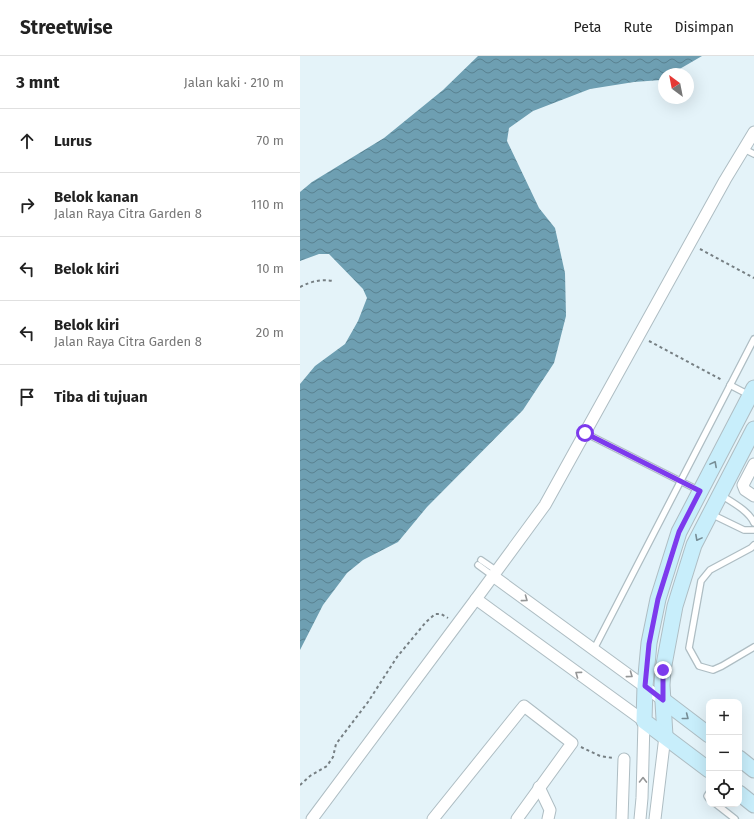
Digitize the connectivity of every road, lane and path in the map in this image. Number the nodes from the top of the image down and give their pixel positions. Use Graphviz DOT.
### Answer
graph roads {
  1 [pos="754,132"];
  2 [pos="749,152"];
  3 [pos="690,244"];
  4 [pos="754,278"];
  5 [pos="334,280"];
  6 [pos="300,286"];
  7 [pos="639,335"];
  8 [pos="754,339"];
  9 [pos="730,385"];
  10 [pos="752,391"];
  11 [pos="754,429"];
  12 [pos="585,433"];
  13 [pos="754,464"];
  14 [pos="680,481"];
  15 [pos="700,491"];
  16 [pos="720,495"];
  17 [pos="754,496"];
  18 [pos="710,514"];
  19 [pos="754,523"];
  20 [pos="754,530"];
  21 [pos="754,545"];
  22 [pos="480,562"];
  23 [pos="495,573"];
  24 [pos="476,599"];
  25 [pos="458,623"];
  26 [pos="754,647"];
  27 [pos="594,649"];
  28 [pos="645,686"];
  29 [pos="663,700"];
  30 [pos="644,721"];
  31 [pos="706,733"];
  32 [pos="665,736"];
  33 [pos="572,742"];
  34 [pos="624,759"];
  35 [pos="742,760"];
  36 [pos="706,768"];
  37 [pos="754,770"];
  38 [pos="300,785"];
  39 [pos="539,787"];
  40 [pos="742,795"];
  41 [pos="754,805"];
  42 [pos="720,807"];
  43 [pos="312,819"];
  44 [pos="433,819"];
  45 [pos="517,819"];
  46 [pos="548,819"];
  47 [pos="622,819"];
  48 [pos="640,819"];
  49 [pos="655,819"];
  50 [pos="736,819"];
  1 -- 2 [label="street"];
  2 -- 3 [label="street"];
  3 -- 4 [label="path"];
  3 -- 7 [label="street"];
  5 -- 6 [label="path"];
  7 -- 9 [label="path"];
  7 -- 12 [label="street"];
  8 -- 9 [label="lane"];
  9 -- 10 [label="lane"];
  9 -- 14 [label="lane"];
  15 -- 10 [label="street, one-way"];
  11 -- 16 [label="street"];
  12 -- 14 [label="lane"];
  12 -- 23 [label="street"];
  13 -- 17 [label="street"];
  14 -- 15 [label="lane"];
  14 -- 27 [label="lane"];
  15 -- 28 [label="street"];
  16 -- 18 [label="street"];
  16 -- 19 [label="lane"];
  18 -- 20 [label="lane"];
  18 -- 29 [label="street, one-way"];
  21 -- 26 [label="lane"];
  22 -- 23 [label="lane"];
  23 -- 24 [label="street"];
  23 -- 27 [label="street, one-way"];
  24 -- 25 [label="street"];
  30 -- 24 [label="street, one-way"];
  25 -- 38 [label="path"];
  25 -- 43 [label="street"];
  27 -- 28 [label="street, one-way"];
  28 -- 29 [label="street"];
  28 -- 30 [label="street"];
  29 -- 31 [label="street, one-way"];
  29 -- 32 [label="street"];
  30 -- 32 [label="street"];
  48 -- 30 [label="street, one-way"];
  32 -- 36 [label="street"];
  32 -- 49 [label="street"];
  33 -- 34 [label="path"];
  33 -- 39 [label="street"];
  33 -- 44 [label="street"];
  34 -- 47 [label="street"];
  35 -- 37 [label="street"];
  39 -- 45 [label="street"];
  39 -- 46 [label="street"];
  40 -- 41 [label="street"];
  42 -- 50 [label="lane"];
}
